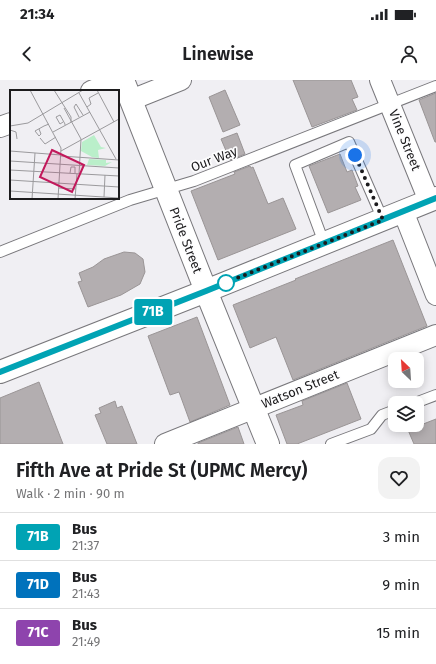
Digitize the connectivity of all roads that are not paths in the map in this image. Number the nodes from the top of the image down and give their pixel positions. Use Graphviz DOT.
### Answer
graph roads {
  1 [pos="119,80"];
  2 [pos="181,80"];
  3 [pos="380,80"];
  4 [pos="436,86"];
  5 [pos="94,90"];
  6 [pos="127,90"];
  7 [pos="390,105"];
  8 [pos="10,123"];
  9 [pos="0,127"];
  10 [pos="166,190"];
  11 [pos="433,200"];
  12 [pos="404,211"];
  13 [pos="383,220"];
  14 [pos="324,243"];
  15 [pos="0,252"];
  16 [pos="206,291"];
  17 [pos="436,295"];
  18 [pos="436,335"];
  19 [pos="0,372"];
  20 [pos="436,395"];
  21 [pos="424,399"];
  22 [pos="253,408"];
  23 [pos="388,413"];
  24 [pos="165,444"];
  25 [pos="268,444"];
  26 [pos="331,444"];
  1 -- 5 [label="street"];
  2 -- 6 [label="street"];
  3 -- 7 [label="street, Vine Street"];
  4 -- 7 [label="lane, Our Way"];
  6 -- 10 [label="main road, Pride Street"];
  7 -- 10 [label="lane, Our Way"];
  7 -- 11 [label="street, Vine Street"];
  8 -- 9 [label="street"];
  10 -- 15 [label="lane, Our Way"];
  10 -- 16 [label="main road, Pride Street"];
  11 -- 12 [label="main road"];
  12 -- 13 [label="main road"];
  12 -- 17 [label="street"];
  13 -- 14 [label="main road"];
  13 -- 14 [label="lane"];
  14 -- 16 [label="main road"];
  16 -- 19 [label="main road"];
  16 -- 22 [label="main road, Pride Street"];
  18 -- 22 [label="street, Watson Street"];
  20 -- 21 [label="lane"];
  22 -- 24 [label="street, Watson Street"];
  22 -- 25 [label="main road, Pride Street"];
  23 -- 26 [label="lane"];
}
